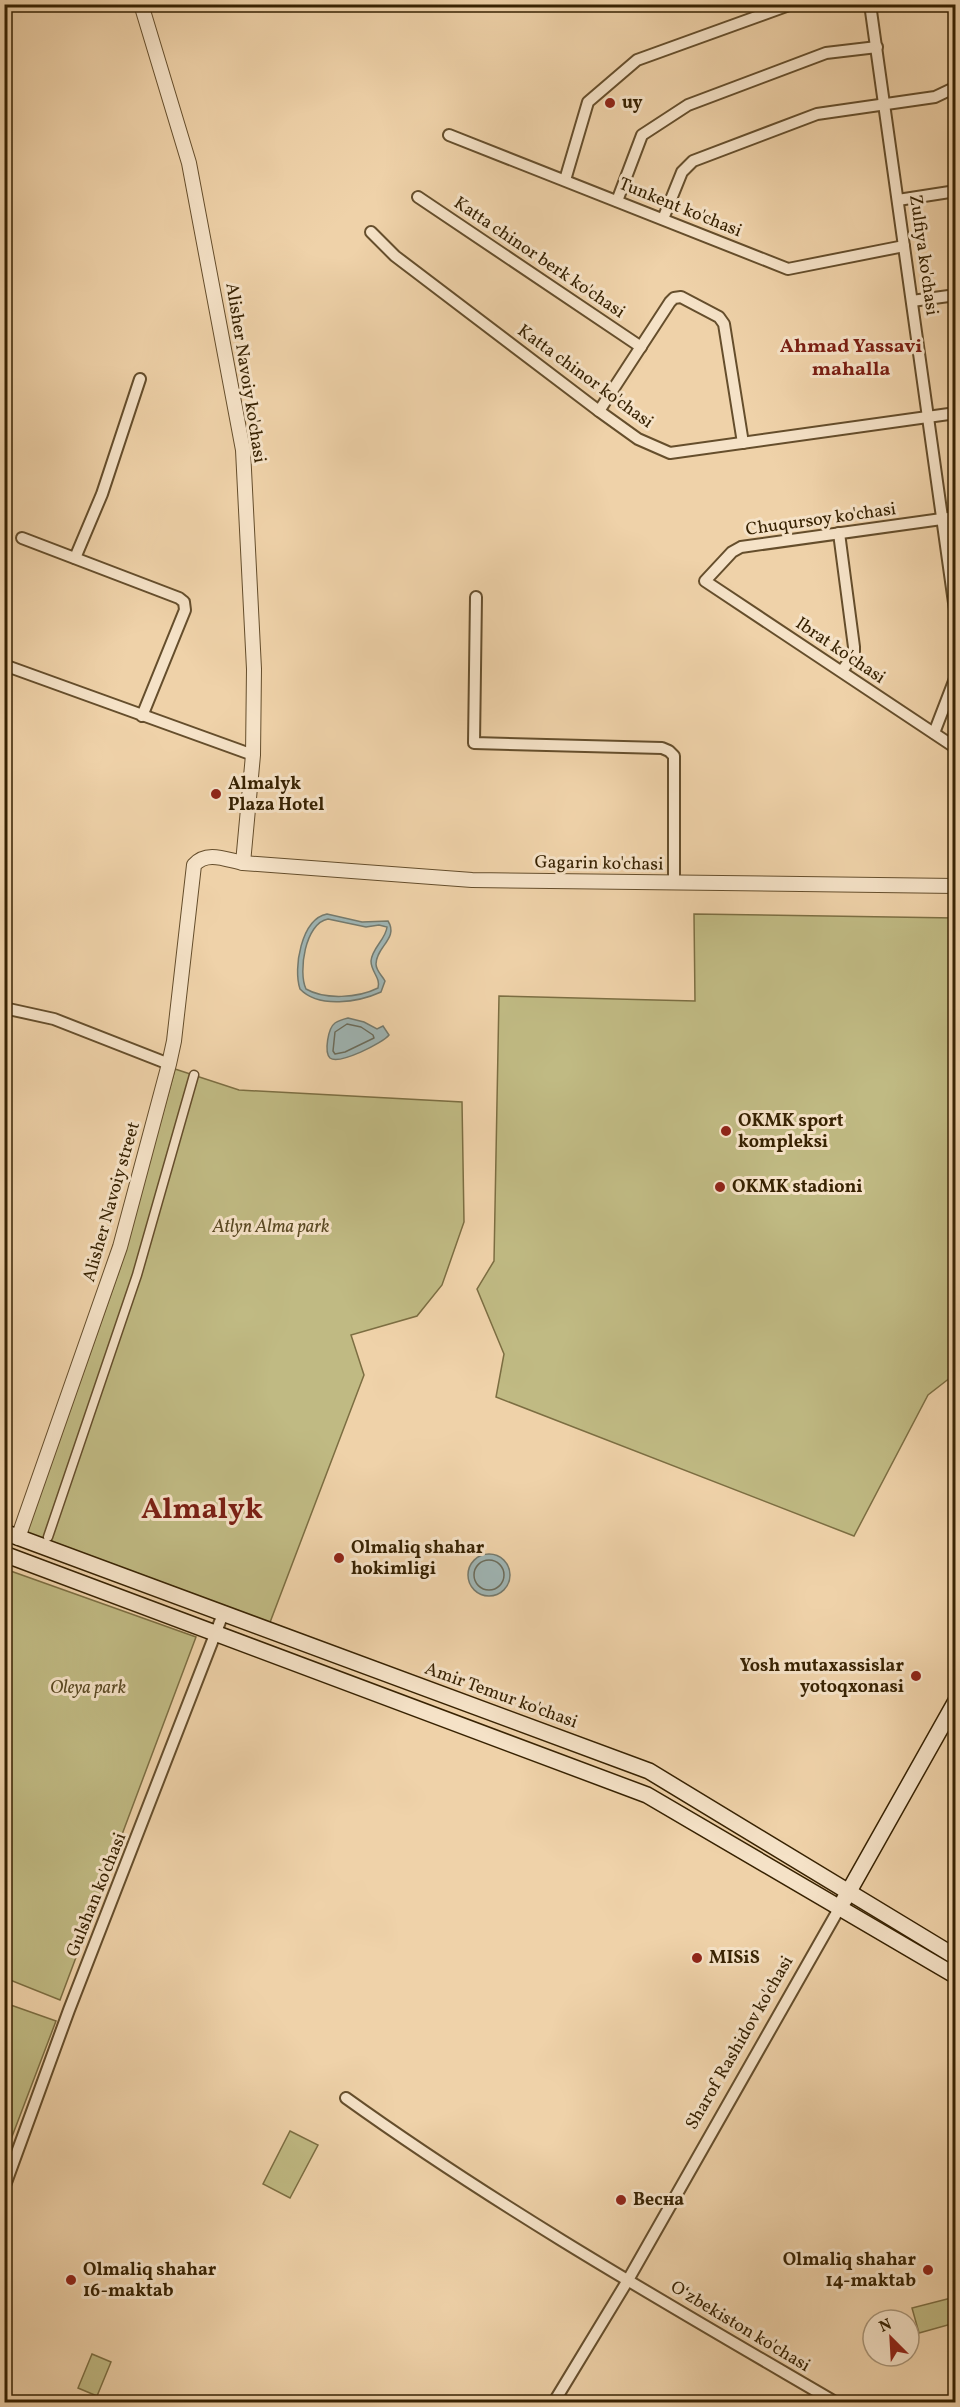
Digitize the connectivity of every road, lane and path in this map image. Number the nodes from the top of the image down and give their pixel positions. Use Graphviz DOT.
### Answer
graph roads {
  1 [pos="141,4"];
  2 [pos="792,4"];
  3 [pos="870,4"];
  4 [pos="877,47"];
  5 [pos="956,87"];
  6 [pos="885,103"];
  7 [pos="449,135"];
  8 [pos="565,180"];
  9 [pos="956,191"];
  10 [pos="418,196"];
  11 [pos="898,200"];
  12 [pos="617,201"];
  13 [pos="663,219"];
  14 [pos="371,232"];
  15 [pos="904,246"];
  16 [pos="956,295"];
  17 [pos="912,301"];
  18 [pos="641,346"];
  19 [pos="140,379"];
  20 [pos="599,411"];
  21 [pos="956,413"];
  22 [pos="928,417"];
  23 [pos="742,443"];
  24 [pos="956,517"];
  25 [pos="942,519"];
  26 [pos="839,533"];
  27 [pos="22,538"];
  28 [pos="75,558"];
  29 [pos="705,582"];
  30 [pos="476,597"];
  31 [pos="956,617"];
  32 [pos="4,665"];
  33 [pos="842,671"];
  34 [pos="956,676"];
  35 [pos="142,716"];
  36 [pos="934,734"];
  37 [pos="956,748"];
  38 [pos="253,755"];
  39 [pos="243,863"];
  40 [pos="195,865"];
  41 [pos="674,883"];
  42 [pos="956,886"];
  43 [pos="4,1008"];
  44 [pos="169,1064"];
  45 [pos="194,1075"];
  46 [pos="11,1535"];
  47 [pos="48,1536"];
  48 [pos="4,1554"];
  49 [pos="223,1614"];
  50 [pos="216,1632"];
  51 [pos="956,1701"];
  52 [pos="848,1892"];
  53 [pos="840,1907"];
  54 [pos="956,1957"];
  55 [pos="956,1976"];
  56 [pos="346,2098"];
  57 [pos="4,2188"];
  58 [pos="627,2280"];
  59 [pos="554,2403"];
  60 [pos="835,2403"];
  1 -- 38 [label="street, Alisher Navoiy ko'chasi"];
  2 -- 8 [label="street"];
  3 -- 4 [label="street, Zulfiya ko'chasi"];
  4 -- 6 [label="street, Zulfiya ko'chasi"];
  4 -- 12 [label="street"];
  5 -- 6 [label="street"];
  6 -- 11 [label="street, Zulfiya ko'chasi"];
  6 -- 13 [label="street"];
  7 -- 8 [label="street, Tunkent ko'chasi"];
  8 -- 12 [label="street, Tunkent ko'chasi"];
  9 -- 11 [label="street"];
  10 -- 18 [label="street, Katta chinor berk ko'chasi"];
  11 -- 15 [label="street, Zulfiya ko'chasi"];
  12 -- 13 [label="street, Tunkent ko'chasi"];
  13 -- 15 [label="street, Tunkent ko'chasi"];
  14 -- 20 [label="street, Katta chinor ko'chasi"];
  15 -- 17 [label="street, Zulfiya ko'chasi"];
  16 -- 17 [label="street"];
  17 -- 22 [label="street, Zulfiya ko'chasi"];
  18 -- 20 [label="street"];
  18 -- 23 [label="street"];
  19 -- 28 [label="street"];
  20 -- 23 [label="street, Katta chinor ko'chasi"];
  21 -- 22 [label="street, Katta chinor ko'chasi"];
  22 -- 23 [label="street, Katta chinor ko'chasi"];
  22 -- 25 [label="street, Zulfiya ko'chasi"];
  24 -- 25 [label="street, Chuqursoy ko'chasi"];
  25 -- 26 [label="street, Chuqursoy ko'chasi"];
  25 -- 31 [label="street, Zulfiya ko'chasi"];
  26 -- 29 [label="street, Chuqursoy ko'chasi"];
  26 -- 33 [label="street"];
  27 -- 28 [label="street"];
  28 -- 35 [label="street"];
  29 -- 33 [label="street, Ibrat ko'chasi"];
  30 -- 41 [label="street"];
  32 -- 35 [label="street"];
  33 -- 36 [label="street, Ibrat ko'chasi"];
  34 -- 36 [label="street"];
  35 -- 38 [label="street"];
  36 -- 37 [label="street, Ibrat ko'chasi"];
  38 -- 39 [label="street, Alisher Navoiy ko'chasi"];
  39 -- 40 [label="street, Gagarin ko'chasi"];
  39 -- 41 [label="street, Gagarin ko'chasi"];
  40 -- 44 [label="street, Alisher Navoiy street"];
  41 -- 42 [label="street, Gagarin ko'chasi"];
  43 -- 44 [label="street"];
  44 -- 46 [label="street, Alisher Navoiy street"];
  45 -- 47 [label="street"];
  46 -- 49 [label="main road, Amir Temur ko'chasi"];
  48 -- 50 [label="main road"];
  49 -- 50 [label="street, Gulshan ko'chasi"];
  49 -- 52 [label="main road, Amir Temur ko'chasi"];
  50 -- 53 [label="main road"];
  50 -- 57 [label="street, Gulshan ko'chasi"];
  51 -- 52 [label="main road, Sharof Rashidov ko'chasi"];
  52 -- 53 [label="main road, Sharof Rashidov ko'chasi"];
  52 -- 54 [label="main road, Amir Temur ko'chasi"];
  53 -- 55 [label="main road"];
  53 -- 58 [label="street, Sharof Rashidov ko'chasi"];
  56 -- 58 [label="street, O‘zbekiston ko'chasi"];
  58 -- 59 [label="street, Sharof Rashidov ko'chasi"];
  58 -- 60 [label="street, O‘zbekiston ko'chasi"];
}
